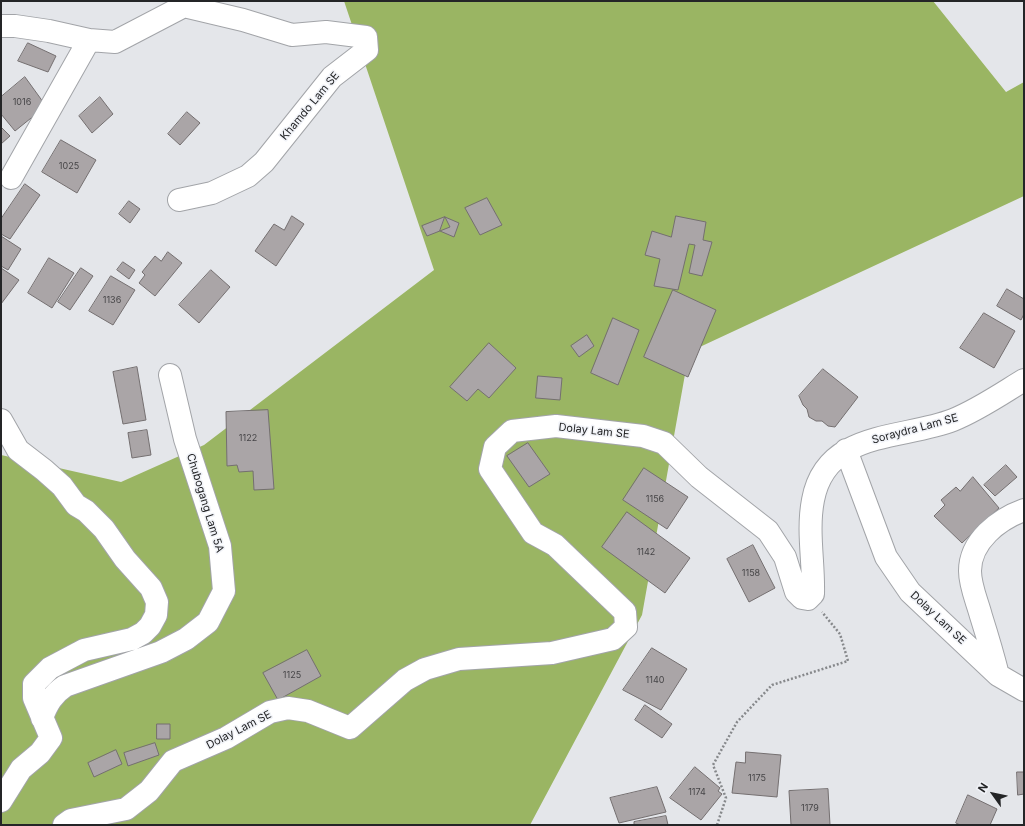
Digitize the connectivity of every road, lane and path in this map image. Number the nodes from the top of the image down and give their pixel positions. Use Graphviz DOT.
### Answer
graph roads {
  1 [pos="1,26"];
  2 [pos="89,40"];
  3 [pos="11,178"];
  4 [pos="179,200"];
  5 [pos="170,375"];
  6 [pos="1024,380"];
  7 [pos="1,420"];
  8 [pos="846,450"];
  9 [pos="1024,510"];
  10 [pos="811,597"];
  11 [pos="998,675"];
  12 [pos="1024,690"];
  13 [pos="42,718"];
  14 [pos="1,801"];
  15 [pos="64,825"];
  16 [pos="717,825"];
  1 -- 2 [label="street, Khamdo Lam SE"];
  2 -- 3 [label="street"];
  2 -- 4 [label="street, Khamdo Lam SE"];
  5 -- 13 [label="street, Chubogang Lam 5A"];
  6 -- 8 [label="street, Soraydra Lam SE"];
  7 -- 13 [label="street"];
  8 -- 10 [label="street"];
  8 -- 11 [label="street, Dolay Lam SE"];
  9 -- 11 [label="street"];
  10 -- 15 [label="street, Dolay Lam SE"];
  10 -- 16 [label="path"];
  11 -- 12 [label="street, Dolay Lam SE"];
  13 -- 14 [label="street"];
}
